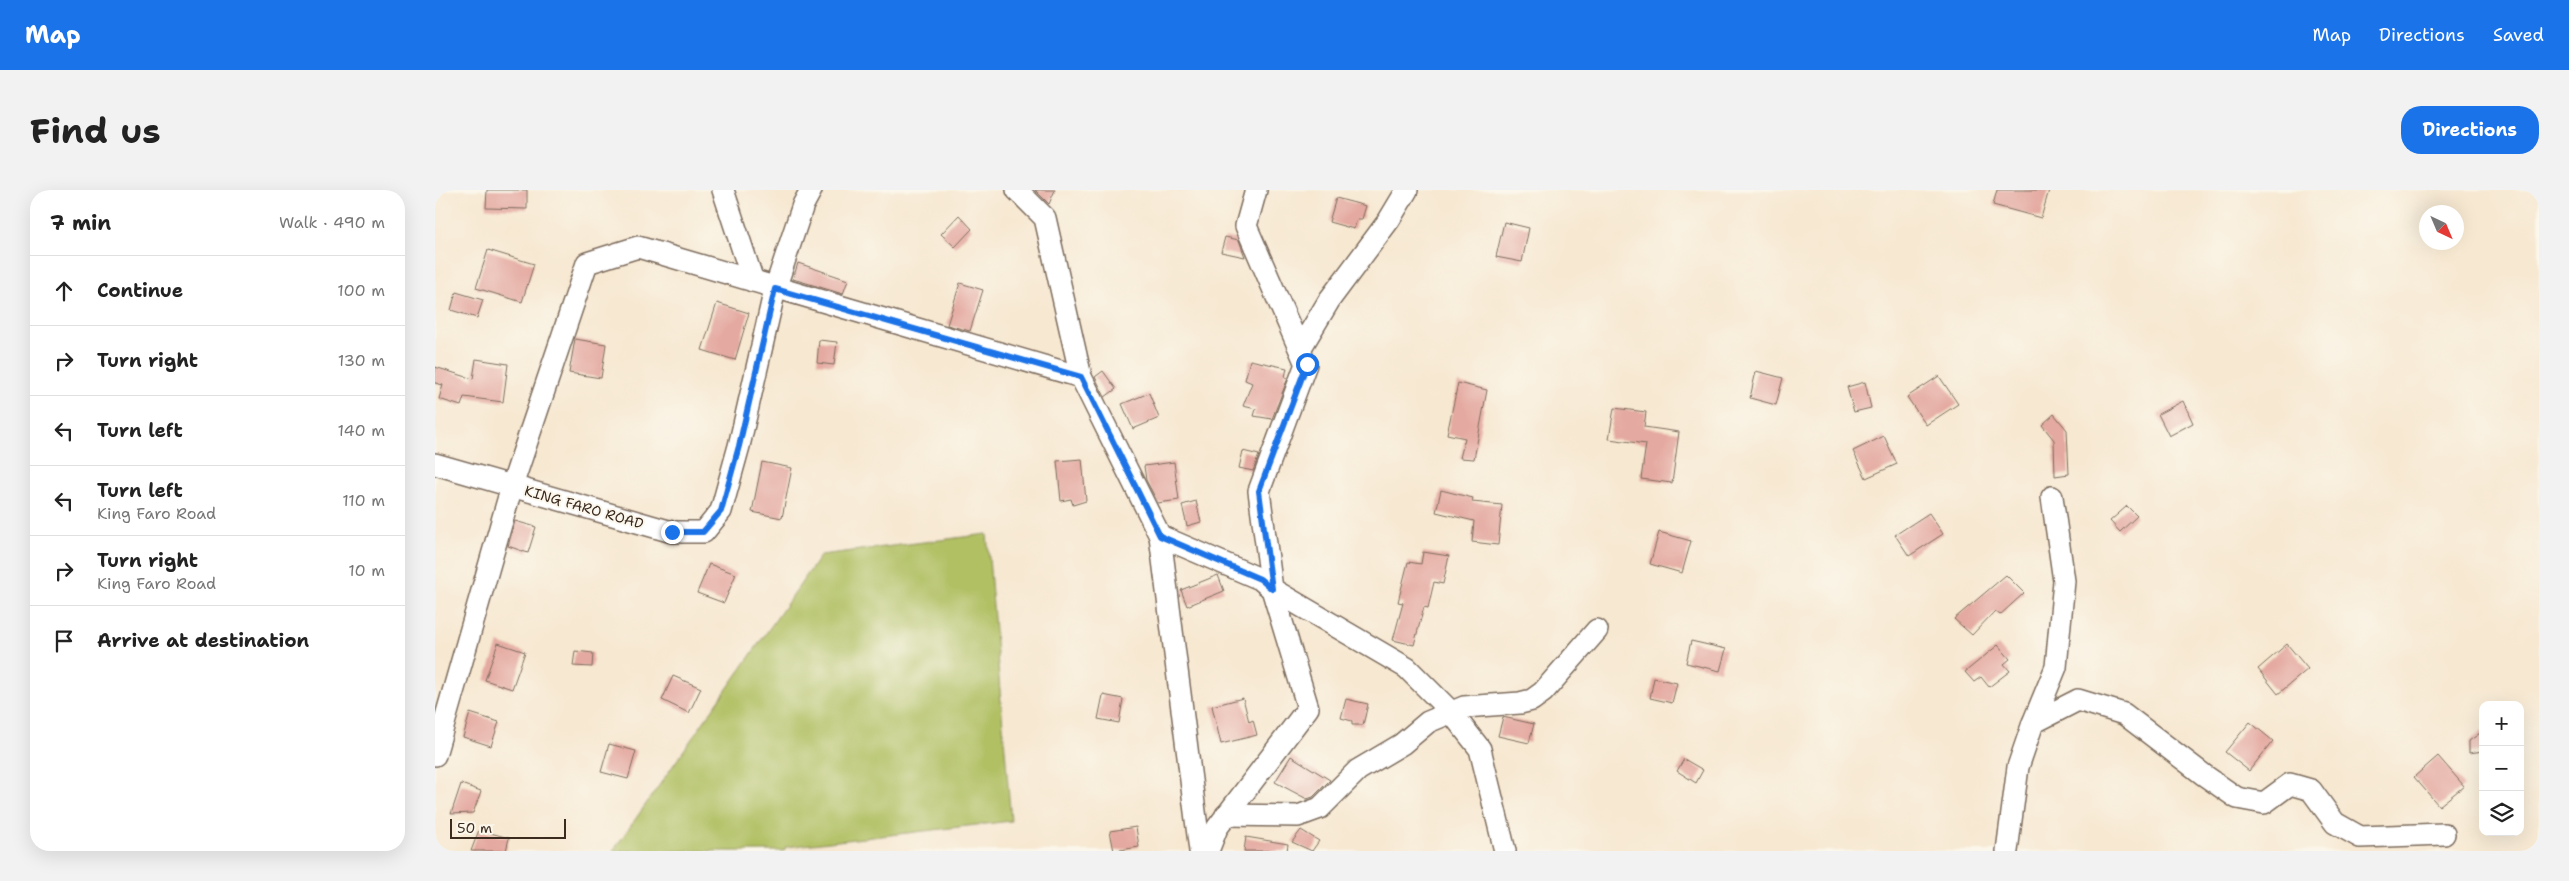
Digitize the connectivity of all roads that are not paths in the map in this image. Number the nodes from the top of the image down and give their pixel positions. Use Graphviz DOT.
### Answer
graph roads {
  1 [pos="723,190"];
  2 [pos="811,190"];
  3 [pos="1017,190"];
  4 [pos="1255,190"];
  5 [pos="1407,190"];
  6 [pos="753,281"];
  7 [pos="775,289"];
  8 [pos="1300,349"];
  9 [pos="1081,377"];
  10 [pos="435,464"];
  11 [pos="512,486"];
  12 [pos="2052,497"];
  13 [pos="1160,536"];
  14 [pos="1272,589"];
  15 [pos="1597,630"];
  16 [pos="1451,712"];
  17 [pos="2033,723"];
  18 [pos="435,755"];
  19 [pos="1226,816"];
  20 [pos="2444,834"];
  21 [pos="1199,851"];
  22 [pos="1208,851"];
  23 [pos="1505,851"];
  24 [pos="2007,851"];
  1 -- 6 [label="street"];
  2 -- 7 [label="street, KING FARO ROAD"];
  3 -- 9 [label="street"];
  4 -- 8 [label="street"];
  5 -- 8 [label="street"];
  6 -- 7 [label="street"];
  6 -- 11 [label="street"];
  7 -- 9 [label="street"];
  7 -- 11 [label="street, KING FARO ROAD"];
  8 -- 14 [label="street"];
  9 -- 13 [label="street"];
  10 -- 11 [label="street, KING FARO ROAD"];
  11 -- 18 [label="street"];
  12 -- 17 [label="street"];
  13 -- 14 [label="street"];
  13 -- 21 [label="street"];
  14 -- 16 [label="street"];
  14 -- 19 [label="street"];
  15 -- 16 [label="street"];
  16 -- 19 [label="street"];
  16 -- 23 [label="street"];
  17 -- 20 [label="street"];
  17 -- 24 [label="street"];
  19 -- 22 [label="street"];
}
